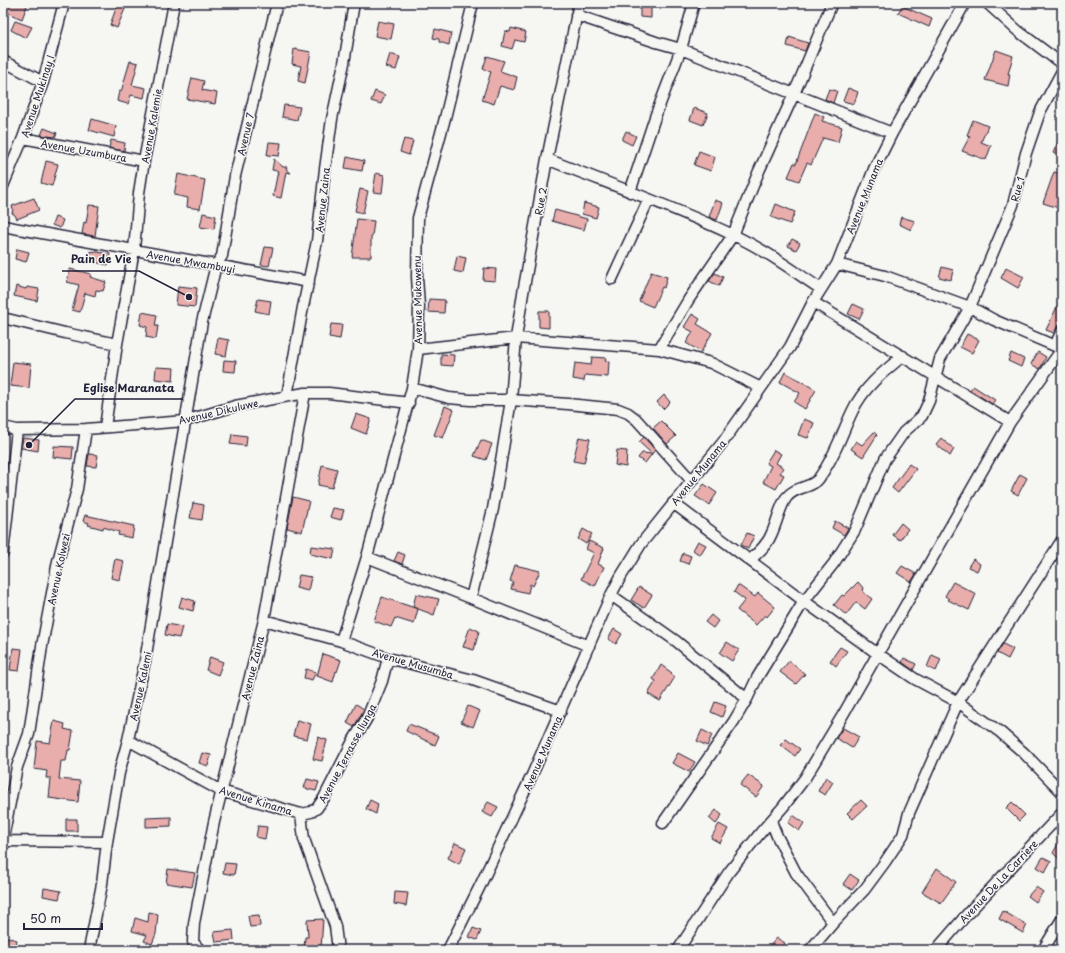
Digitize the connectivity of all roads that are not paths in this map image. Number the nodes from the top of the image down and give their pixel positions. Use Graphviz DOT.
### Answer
graph roads {
  1 [pos="64,3"];
  2 [pos="174,3"];
  3 [pos="277,3"];
  4 [pos="354,3"];
  5 [pos="472,3"];
  6 [pos="578,3"];
  7 [pos="694,3"];
  8 [pos="832,3"];
  9 [pos="965,3"];
  10 [pos="987,3"];
  11 [pos="576,15"];
  12 [pos="681,49"];
  13 [pos="3,61"];
  14 [pos="1062,64"];
  15 [pos="1062,71"];
  16 [pos="43,82"];
  17 [pos="794,94"];
  18 [pos="892,133"];
  19 [pos="23,138"];
  20 [pos="547,159"];
  21 [pos="144,161"];
  22 [pos="3,186"];
  23 [pos="630,192"];
  24 [pos="649,199"];
  25 [pos="3,226"];
  26 [pos="733,235"];
  27 [pos="134,250"];
  28 [pos="837,264"];
  29 [pos="216,265"];
  30 [pos="612,279"];
  31 [pos="309,282"];
  32 [pos="821,289"];
  33 [pos="813,302"];
  34 [pos="970,307"];
  35 [pos="3,318"];
  36 [pos="1062,331"];
  37 [pos="516,338"];
  38 [pos="117,344"];
  39 [pos="1060,348"];
  40 [pos="418,349"];
  41 [pos="659,349"];
  42 [pos="902,356"];
  43 [pos="935,376"];
  44 [pos="412,388"];
  45 [pos="761,388"];
  46 [pos="305,393"];
  47 [pos="287,396"];
  48 [pos="511,400"];
  49 [pos="409,403"];
  50 [pos="185,421"];
  51 [pos="1010,422"];
  52 [pos="3,427"];
  53 [pos="105,427"];
  54 [pos="17,430"];
  55 [pos="86,430"];
  56 [pos="692,480"];
  57 [pos="673,503"];
  58 [pos="1062,540"];
  59 [pos="3,554"];
  60 [pos="367,557"];
  61 [pos="750,560"];
  62 [pos="611,595"];
  63 [pos="471,598"];
  64 [pos="804,601"];
  65 [pos="264,620"];
  66 [pos="341,641"];
  67 [pos="589,646"];
  68 [pos="878,654"];
  69 [pos="388,658"];
  70 [pos="747,699"];
  71 [pos="958,702"];
  72 [pos="561,711"];
  73 [pos="128,740"];
  74 [pos="221,791"];
  75 [pos="1062,792"];
  76 [pos="1062,813"];
  77 [pos="301,814"];
  78 [pos="771,821"];
  79 [pos="663,823"];
  80 [pos="3,838"];
  81 [pos="3,842"];
  82 [pos="107,842"];
  83 [pos="1062,919"];
  84 [pos="833,923"];
  85 [pos="196,946"];
  86 [pos="89,950"];
  87 [pos="338,950"];
  88 [pos="448,950"];
  89 [pos="678,950"];
  90 [pos="810,950"];
  91 [pos="936,950"];
  92 [pos="1043,950"];
  1 -- 16 [label="street, Avenue Mukinay I"];
  2 -- 21 [label="street, Avenue Kalemie"];
  3 -- 29 [label="street, Avenue 7"];
  4 -- 31 [label="street, Avenue Zaina"];
  5 -- 40 [label="street, Avenue Mukowenu"];
  6 -- 11 [label="street, Rue 2"];
  7 -- 12 [label="street"];
  8 -- 17 [label="street"];
  9 -- 18 [label="street, Avenue Munama"];
  10 -- 14 [label="street"];
  11 -- 12 [label="street"];
  11 -- 20 [label="street, Rue 2"];
  12 -- 17 [label="street"];
  12 -- 23 [label="street"];
  13 -- 16 [label="street"];
  15 -- 34 [label="street, Rue 1"];
  16 -- 19 [label="street, Avenue Mukinay I"];
  17 -- 18 [label="street"];
  17 -- 26 [label="street"];
  18 -- 28 [label="street, Avenue Munama"];
  19 -- 21 [label="street, Avenue Uzumbura"];
  19 -- 22 [label="street, Avenue Mukinay I"];
  20 -- 23 [label="street"];
  20 -- 37 [label="street, Rue 2"];
  21 -- 27 [label="street, Avenue Kalemie"];
  23 -- 24 [label="street"];
  24 -- 26 [label="street"];
  24 -- 30 [label="street"];
  25 -- 27 [label="street, Avenue Mwambuyi"];
  26 -- 32 [label="street"];
  26 -- 41 [label="street"];
  27 -- 29 [label="street, Avenue Mwambuyi"];
  27 -- 38 [label="street"];
  28 -- 32 [label="street, Avenue Munama"];
  28 -- 34 [label="street"];
  29 -- 31 [label="street, Avenue Mwambuyi"];
  29 -- 50 [label="street, Avenue 7"];
  31 -- 47 [label="street, Avenue Zaina"];
  32 -- 33 [label="street, Avenue Munama"];
  33 -- 42 [label="street"];
  33 -- 45 [label="street, Avenue Munama"];
  34 -- 39 [label="street"];
  34 -- 43 [label="street, Rue 1"];
  35 -- 38 [label="street"];
  36 -- 39 [label="street"];
  37 -- 40 [label="street"];
  37 -- 41 [label="street"];
  37 -- 48 [label="street, Rue 2"];
  38 -- 53 [label="street"];
  39 -- 51 [label="street"];
  40 -- 44 [label="street, Avenue Mukowenu"];
  41 -- 45 [label="street"];
  42 -- 43 [label="street"];
  42 -- 61 [label="street"];
  43 -- 51 [label="street"];
  43 -- 64 [label="street, Rue 1"];
  44 -- 48 [label="street"];
  44 -- 49 [label="street, Avenue Mukowenu"];
  45 -- 56 [label="street, Avenue Munama"];
  46 -- 47 [label="street, Avenue Dikuluwe"];
  46 -- 49 [label="street, Avenue Dikuluwe"];
  46 -- 65 [label="street, Avenue Zaina"];
  47 -- 50 [label="street, Avenue Dikuluwe"];
  48 -- 56 [label="street"];
  48 -- 63 [label="street, Rue 2"];
  49 -- 60 [label="street, Avenue Mukowenu"];
  50 -- 53 [label="street, Avenue Dikuluwe"];
  50 -- 73 [label="street, Avenue Kalemi"];
  51 -- 68 [label="street"];
  52 -- 54 [label="street, Avenue Dikuluwe"];
  53 -- 55 [label="street, Avenue Dikuluwe"];
  54 -- 55 [label="street, Avenue Dikuluwe"];
  54 -- 59 [label="street"];
  55 -- 80 [label="street, Avenue Kolwezi"];
  56 -- 57 [label="street, Avenue Munama"];
  57 -- 61 [label="street"];
  57 -- 62 [label="street, Avenue Munama"];
  58 -- 71 [label="street"];
  60 -- 63 [label="street"];
  60 -- 66 [label="street, Avenue Mukowenu"];
  61 -- 64 [label="street"];
  62 -- 67 [label="street, Avenue Munama"];
  62 -- 70 [label="street"];
  63 -- 67 [label="street"];
  64 -- 68 [label="street"];
  64 -- 70 [label="street, Rue 1"];
  65 -- 66 [label="street, Avenue Musumba"];
  65 -- 74 [label="street, Avenue Zaina"];
  66 -- 69 [label="street, Avenue Musumba"];
  67 -- 72 [label="street, Avenue Munama"];
  68 -- 71 [label="street"];
  68 -- 78 [label="street"];
  69 -- 72 [label="street, Avenue Musumba"];
  69 -- 77 [label="street, Avenue Terrasse Ilunga"];
  70 -- 79 [label="street, Rue 1"];
  71 -- 75 [label="street"];
  71 -- 84 [label="street"];
  72 -- 88 [label="street, Avenue Munama"];
  73 -- 74 [label="street, Avenue Kinama"];
  73 -- 82 [label="street, Avenue Kalemi"];
  74 -- 77 [label="street, Avenue Kinama"];
  74 -- 85 [label="street, Avenue Zaina"];
  76 -- 91 [label="street, Avenue De La Carriere"];
  77 -- 87 [label="street, Avenue Kinama"];
  78 -- 84 [label="street"];
  78 -- 89 [label="street"];
  81 -- 82 [label="street"];
  82 -- 86 [label="street, Avenue Kalemi"];
  83 -- 92 [label="street"];
  84 -- 90 [label="street"];
}
